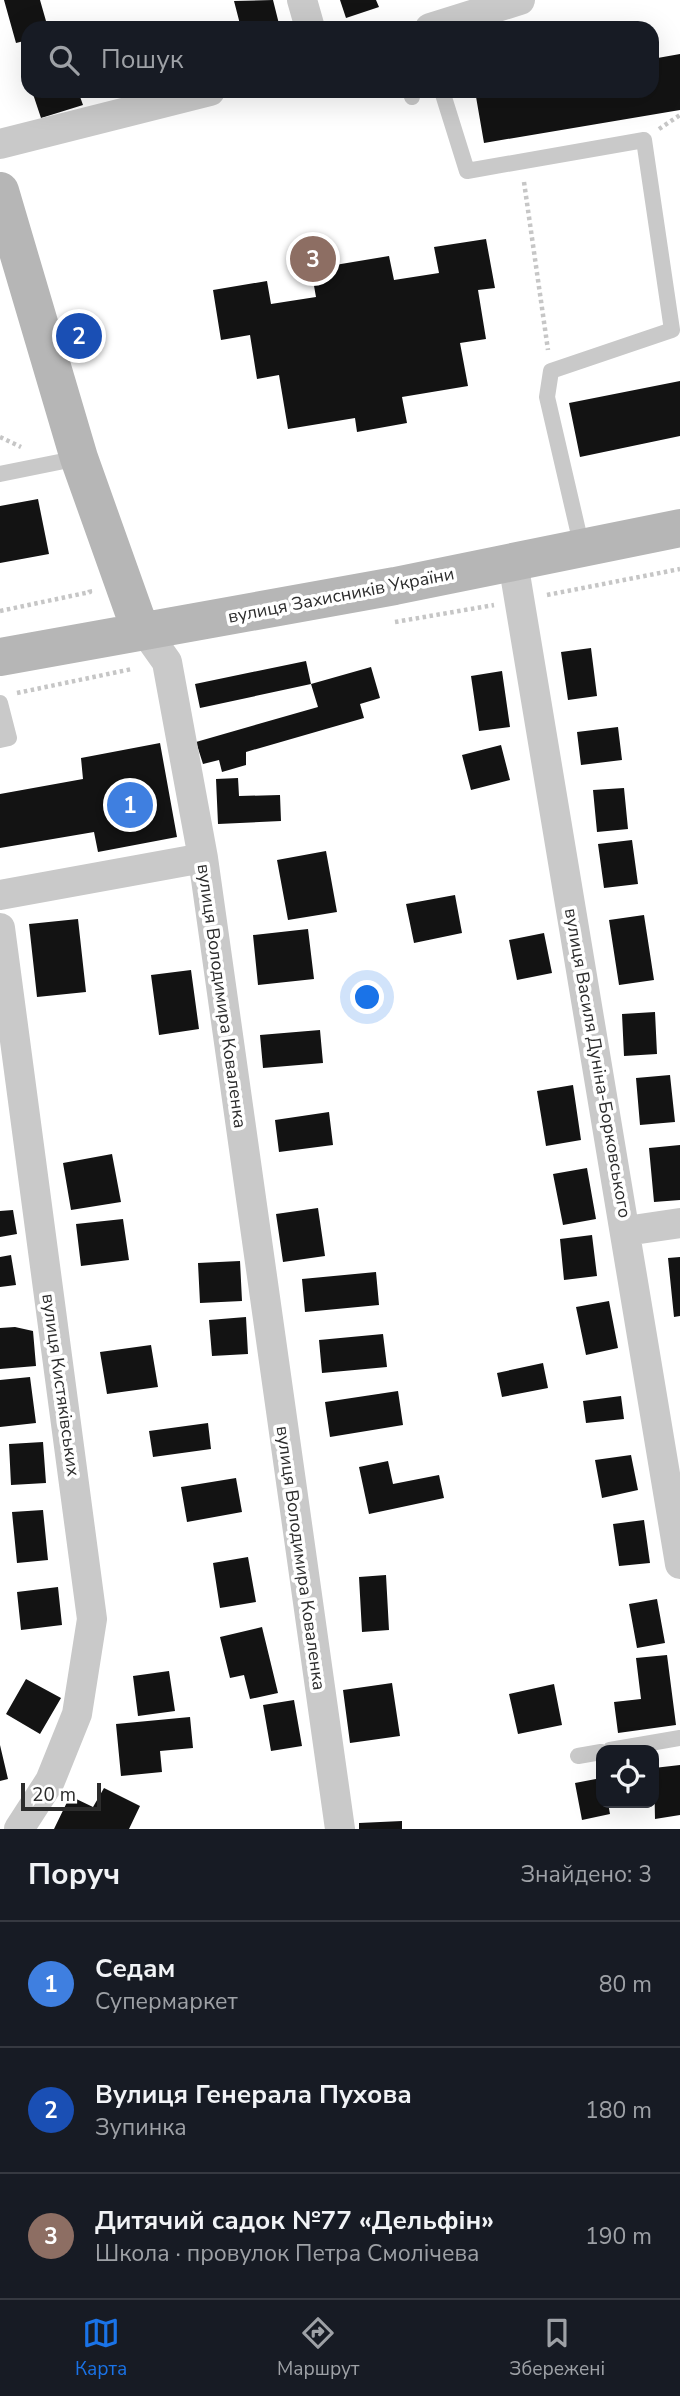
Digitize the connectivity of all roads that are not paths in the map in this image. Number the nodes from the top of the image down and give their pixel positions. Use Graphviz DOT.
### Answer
graph roads {
  1 [pos="302,0"];
  2 [pos="520,0"];
  3 [pos="308,21"];
  4 [pos="452,21"];
  5 [pos="182,98"];
  6 [pos="444,98"];
  7 [pos="0,144"];
  8 [pos="0,191"];
  9 [pos="79,458"];
  10 [pos="0,474"];
  11 [pos="680,528"];
  12 [pos="582,548"];
  13 [pos="513,562"];
  14 [pos="145,631"];
  15 [pos="0,657"];
  16 [pos="7,699"];
  17 [pos="0,740"];
  18 [pos="203,858"];
  19 [pos="0,895"];
  20 [pos="0,928"];
  21 [pos="680,1223"];
  22 [pos="626,1231"];
  23 [pos="672,1480"];
  24 [pos="680,1564"];
  25 [pos="680,1738"];
  26 [pos="639,1745"];
  27 [pos="596,1753"];
  28 [pos="578,1756"];
  29 [pos="19,1829"];
  30 [pos="340,1829"];
  1 -- 3 [label="street"];
  2 -- 4 [label="street"];
  5 -- 7 [label="street"];
  6 -- 12 [label="lane"];
  8 -- 9 [label="street, вулиця Володимира Коваленка"];
  9 -- 10 [label="lane"];
  9 -- 14 [label="street, вулиця Володимира Коваленка"];
  11 -- 12 [label="street, вулиця Захисників України"];
  12 -- 13 [label="street, вулиця Захисників України"];
  13 -- 14 [label="street, вулиця Захисників України"];
  13 -- 22 [label="street, вулиця Василя Дуніна-Борковського"];
  14 -- 15 [label="street, вулиця Захисників України"];
  14 -- 18 [label="street, вулиця Володимира Коваленка"];
  16 -- 17 [label="lane"];
  18 -- 19 [label="street"];
  18 -- 30 [label="street, вулиця Володимира Коваленка"];
  20 -- 29 [label="street, вулиця Кистяківських"];
  21 -- 22 [label="street"];
  22 -- 23 [label="street, вулиця Василя Дуніна-Борковського"];
  23 -- 24 [label="street, вулиця Василя Дуніна-Борковського"];
  25 -- 26 [label="lane"];
  27 -- 28 [label="lane"];
}
